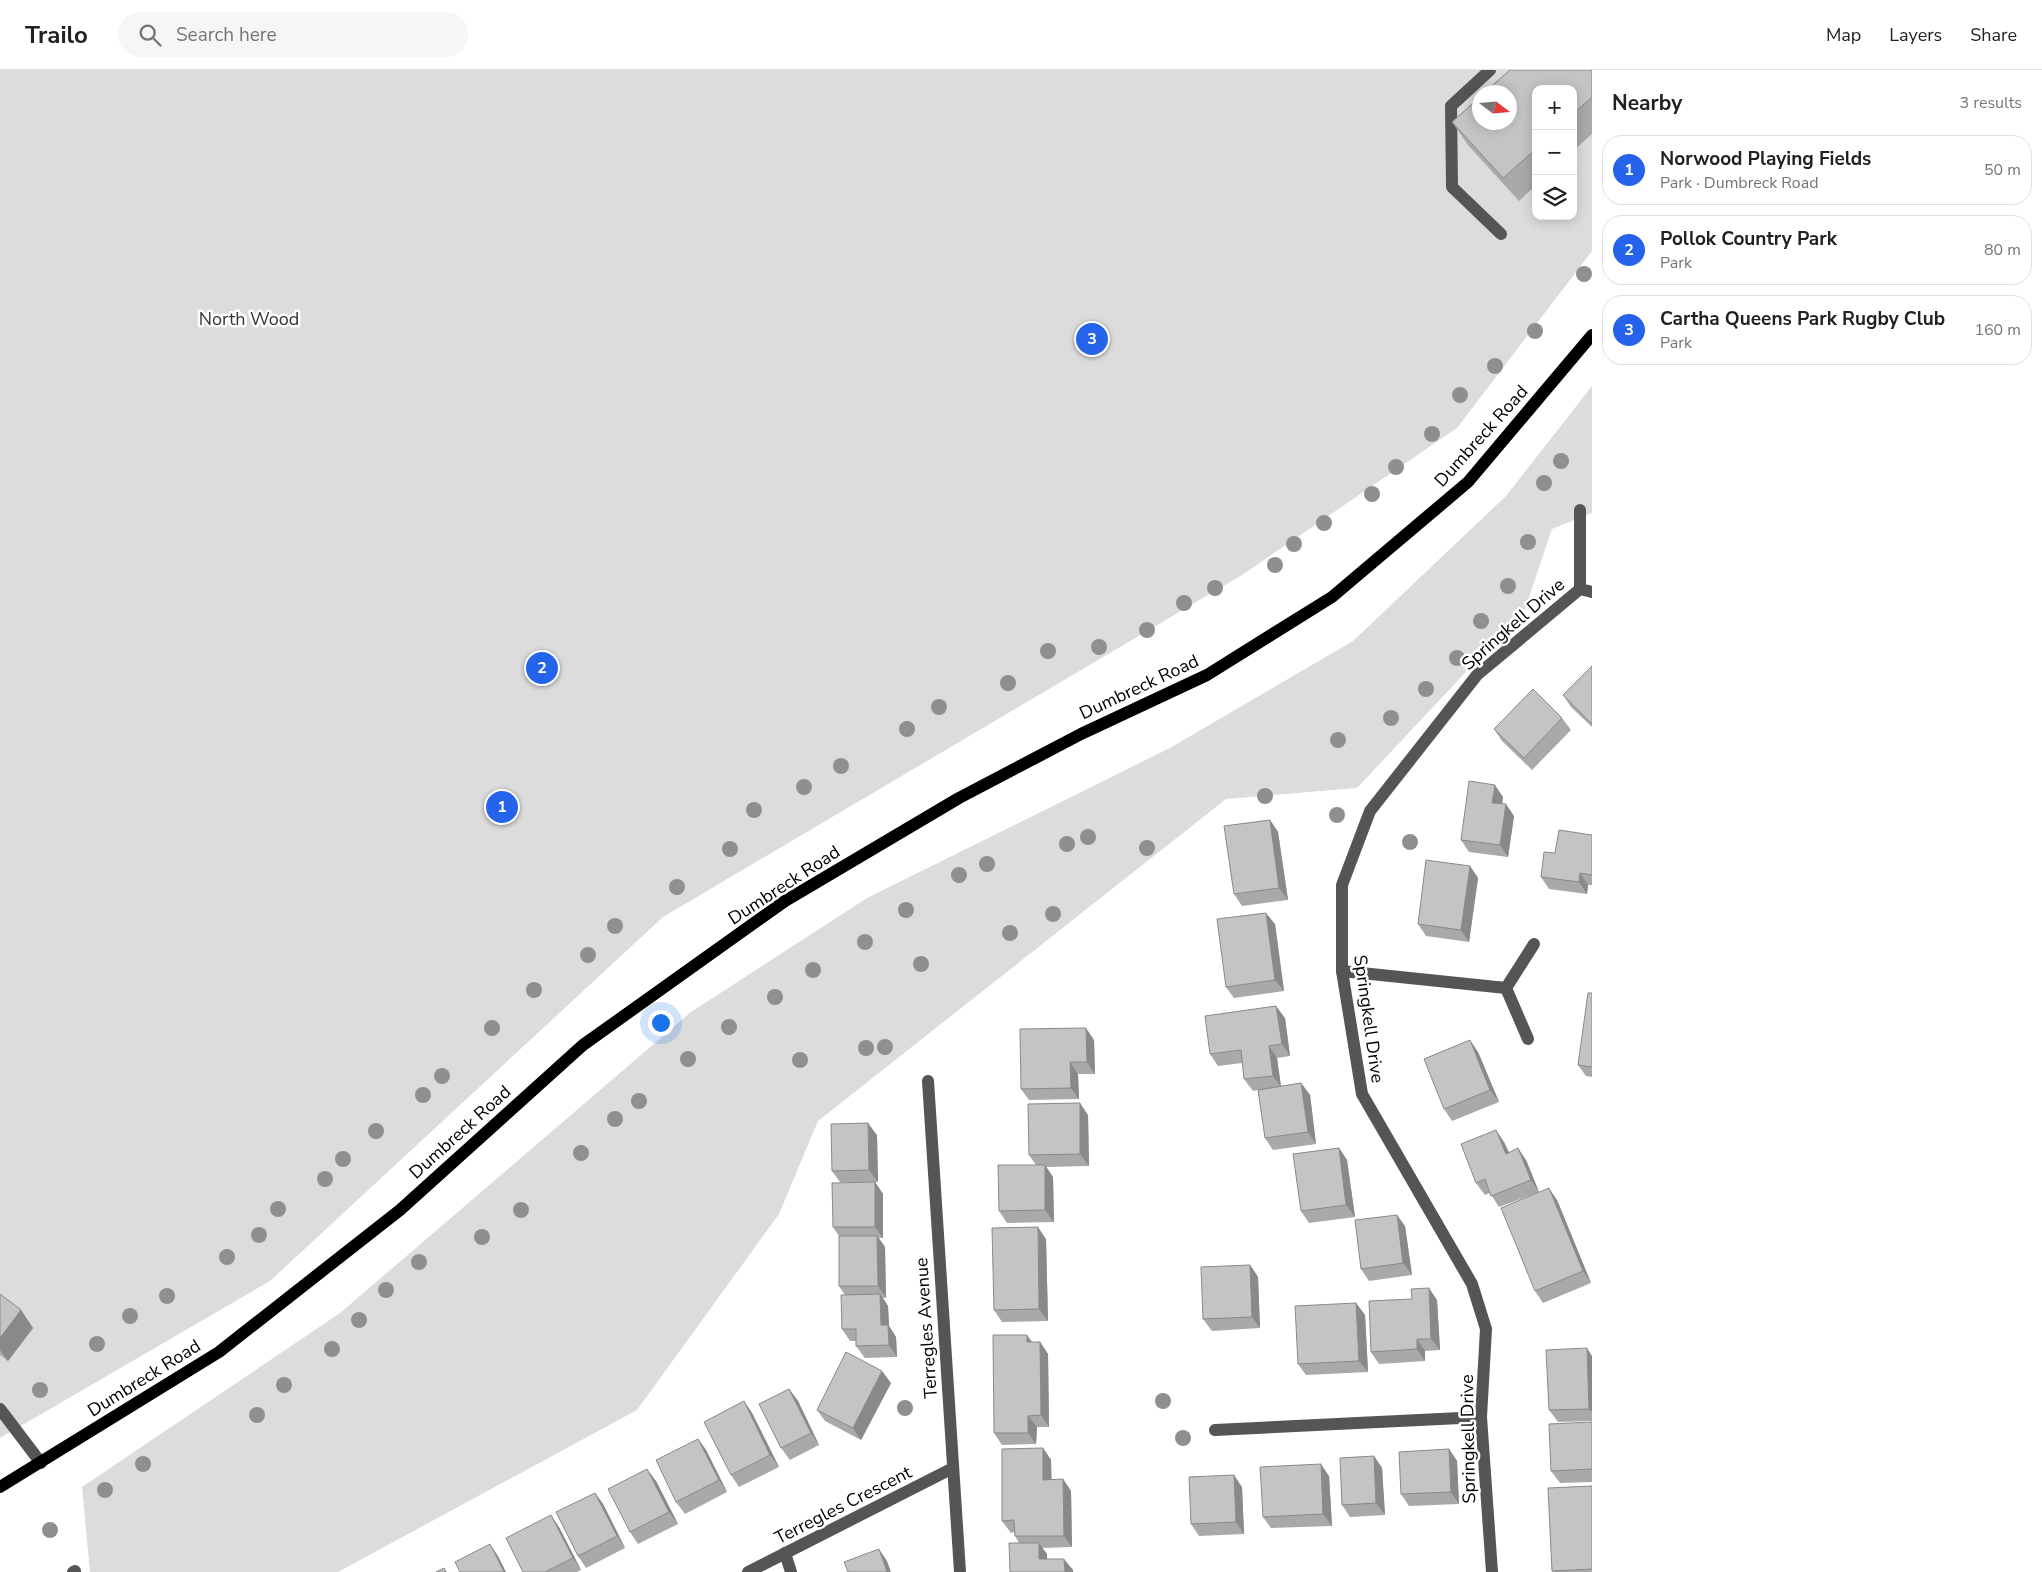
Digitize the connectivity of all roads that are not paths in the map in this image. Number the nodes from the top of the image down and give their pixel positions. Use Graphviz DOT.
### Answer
graph roads {
  1 [pos="1490,70"];
  2 [pos="1501,234"];
  3 [pos="1592,335"];
  4 [pos="1580,510"];
  5 [pos="1586,591"];
  6 [pos="1534,944"];
  7 [pos="1342,971"];
  8 [pos="1506,988"];
  9 [pos="1528,1040"];
  10 [pos="928,1081"];
  11 [pos="0,1409"];
  12 [pos="1481,1417"];
  13 [pos="1215,1430"];
  14 [pos="41,1463"];
  15 [pos="953,1468"];
  16 [pos="0,1487"];
  17 [pos="786,1553"];
  18 [pos="748,1572"];
  19 [pos="791,1572"];
  20 [pos="960,1572"];
  21 [pos="1492,1572"];
  1 -- 2 [label="street"];
  3 -- 14 [label="main road, Dumbreck Road"];
  4 -- 5 [label="street, Springkell Drive"];
  5 -- 7 [label="street, Springkell Drive"];
  6 -- 8 [label="street"];
  7 -- 8 [label="street"];
  7 -- 12 [label="street, Springkell Drive"];
  8 -- 9 [label="street"];
  10 -- 15 [label="street, Terregles Avenue"];
  11 -- 14 [label="street"];
  12 -- 13 [label="street"];
  12 -- 21 [label="street, Springkell Drive"];
  14 -- 16 [label="main road, Dumbreck Road"];
  15 -- 17 [label="street, Terregles Crescent"];
  15 -- 20 [label="street, Terregles Avenue"];
  17 -- 18 [label="street, Terregles Crescent"];
  17 -- 19 [label="street"];
}
